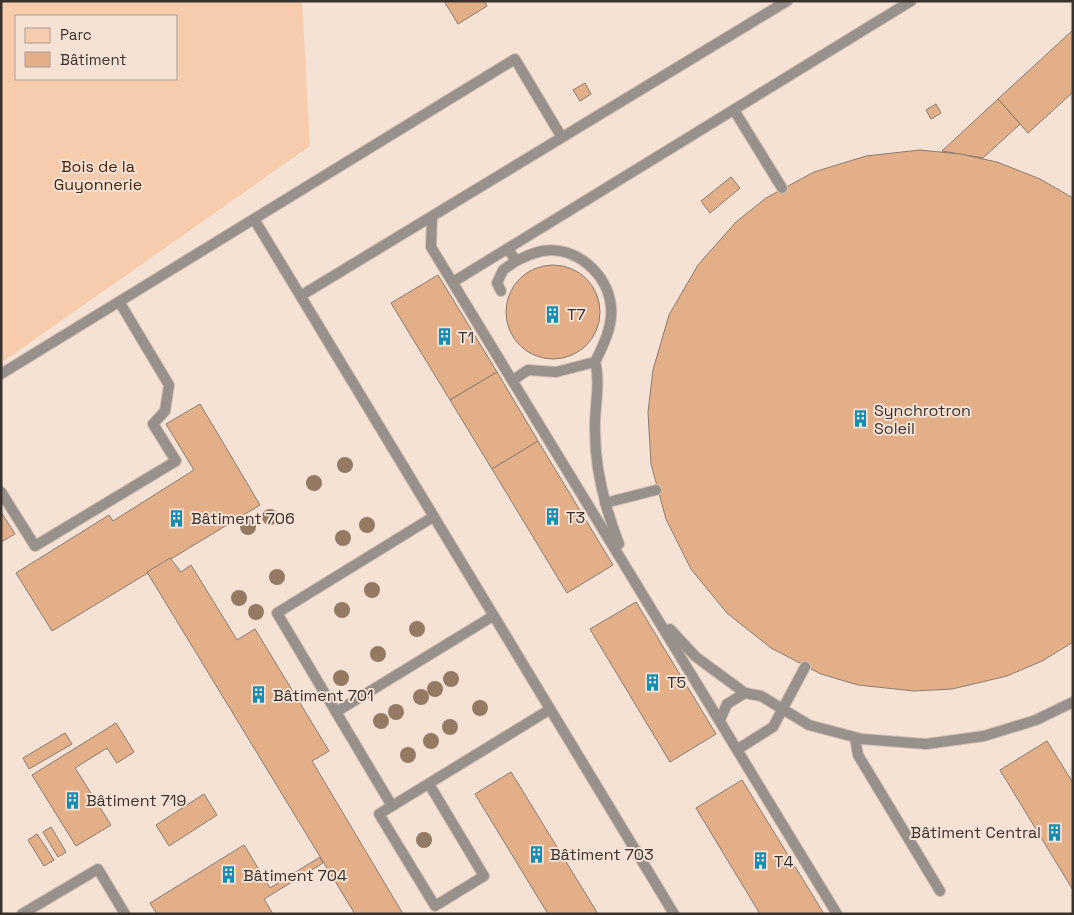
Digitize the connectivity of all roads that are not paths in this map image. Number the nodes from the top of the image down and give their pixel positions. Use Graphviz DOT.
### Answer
graph roads {
  1 [pos="787,1"];
  2 [pos="911,1"];
  3 [pos="734,110"];
  4 [pos="561,136"];
  5 [pos="782,188"];
  6 [pos="432,216"];
  7 [pos="254,219"];
  8 [pos="508,249"];
  9 [pos="516,261"];
  10 [pos="453,282"];
  11 [pos="501,290"];
  12 [pos="302,295"];
  13 [pos="120,303"];
  14 [pos="594,362"];
  15 [pos="1,374"];
  16 [pos="513,380"];
  17 [pos="656,490"];
  18 [pos="1,492"];
  19 [pos="605,503"];
  20 [pos="434,517"];
  21 [pos="644,593"];
  22 [pos="493,616"];
  23 [pos="805,667"];
  24 [pos="745,693"];
  25 [pos="1073,702"];
  26 [pos="784,709"];
  27 [pos="549,710"];
  28 [pos="336,712"];
  29 [pos="720,720"];
  30 [pos="855,738"];
  31 [pos="738,749"];
  32 [pos="429,784"];
  33 [pos="392,806"];
  34 [pos="940,891"];
  35 [pos="22,914"];
  36 [pos="125,914"];
  37 [pos="674,914"];
  38 [pos="837,914"];
  1 -- 4 [label="lane"];
  2 -- 3 [label="lane"];
  3 -- 5 [label="lane"];
  3 -- 8 [label="lane"];
  4 -- 6 [label="lane"];
  4 -- 7 [label="lane"];
  6 -- 10 [label="lane"];
  6 -- 12 [label="lane"];
  7 -- 12 [label="lane"];
  7 -- 13 [label="lane"];
  8 -- 9 [label="lane"];
  8 -- 10 [label="lane"];
  9 -- 11 [label="lane"];
  9 -- 14 [label="lane"];
  10 -- 16 [label="lane"];
  12 -- 20 [label="lane"];
  13 -- 15 [label="lane"];
  13 -- 18 [label="lane"];
  14 -- 16 [label="lane"];
  14 -- 19 [label="lane"];
  16 -- 21 [label="lane"];
  17 -- 19 [label="lane"];
  19 -- 21 [label="lane"];
  20 -- 22 [label="lane"];
  20 -- 28 [label="lane"];
  21 -- 24 [label="lane"];
  21 -- 29 [label="lane"];
  22 -- 27 [label="lane"];
  22 -- 28 [label="lane"];
  23 -- 26 [label="lane"];
  24 -- 26 [label="lane"];
  24 -- 29 [label="lane"];
  25 -- 30 [label="lane"];
  26 -- 30 [label="lane"];
  26 -- 31 [label="lane"];
  27 -- 32 [label="lane"];
  27 -- 37 [label="lane"];
  28 -- 33 [label="lane"];
  29 -- 31 [label="lane"];
  30 -- 34 [label="lane"];
  31 -- 38 [label="lane"];
  32 -- 33 [label="lane"];
  32 -- 33 [label="lane"];
  35 -- 36 [label="lane"];
}
